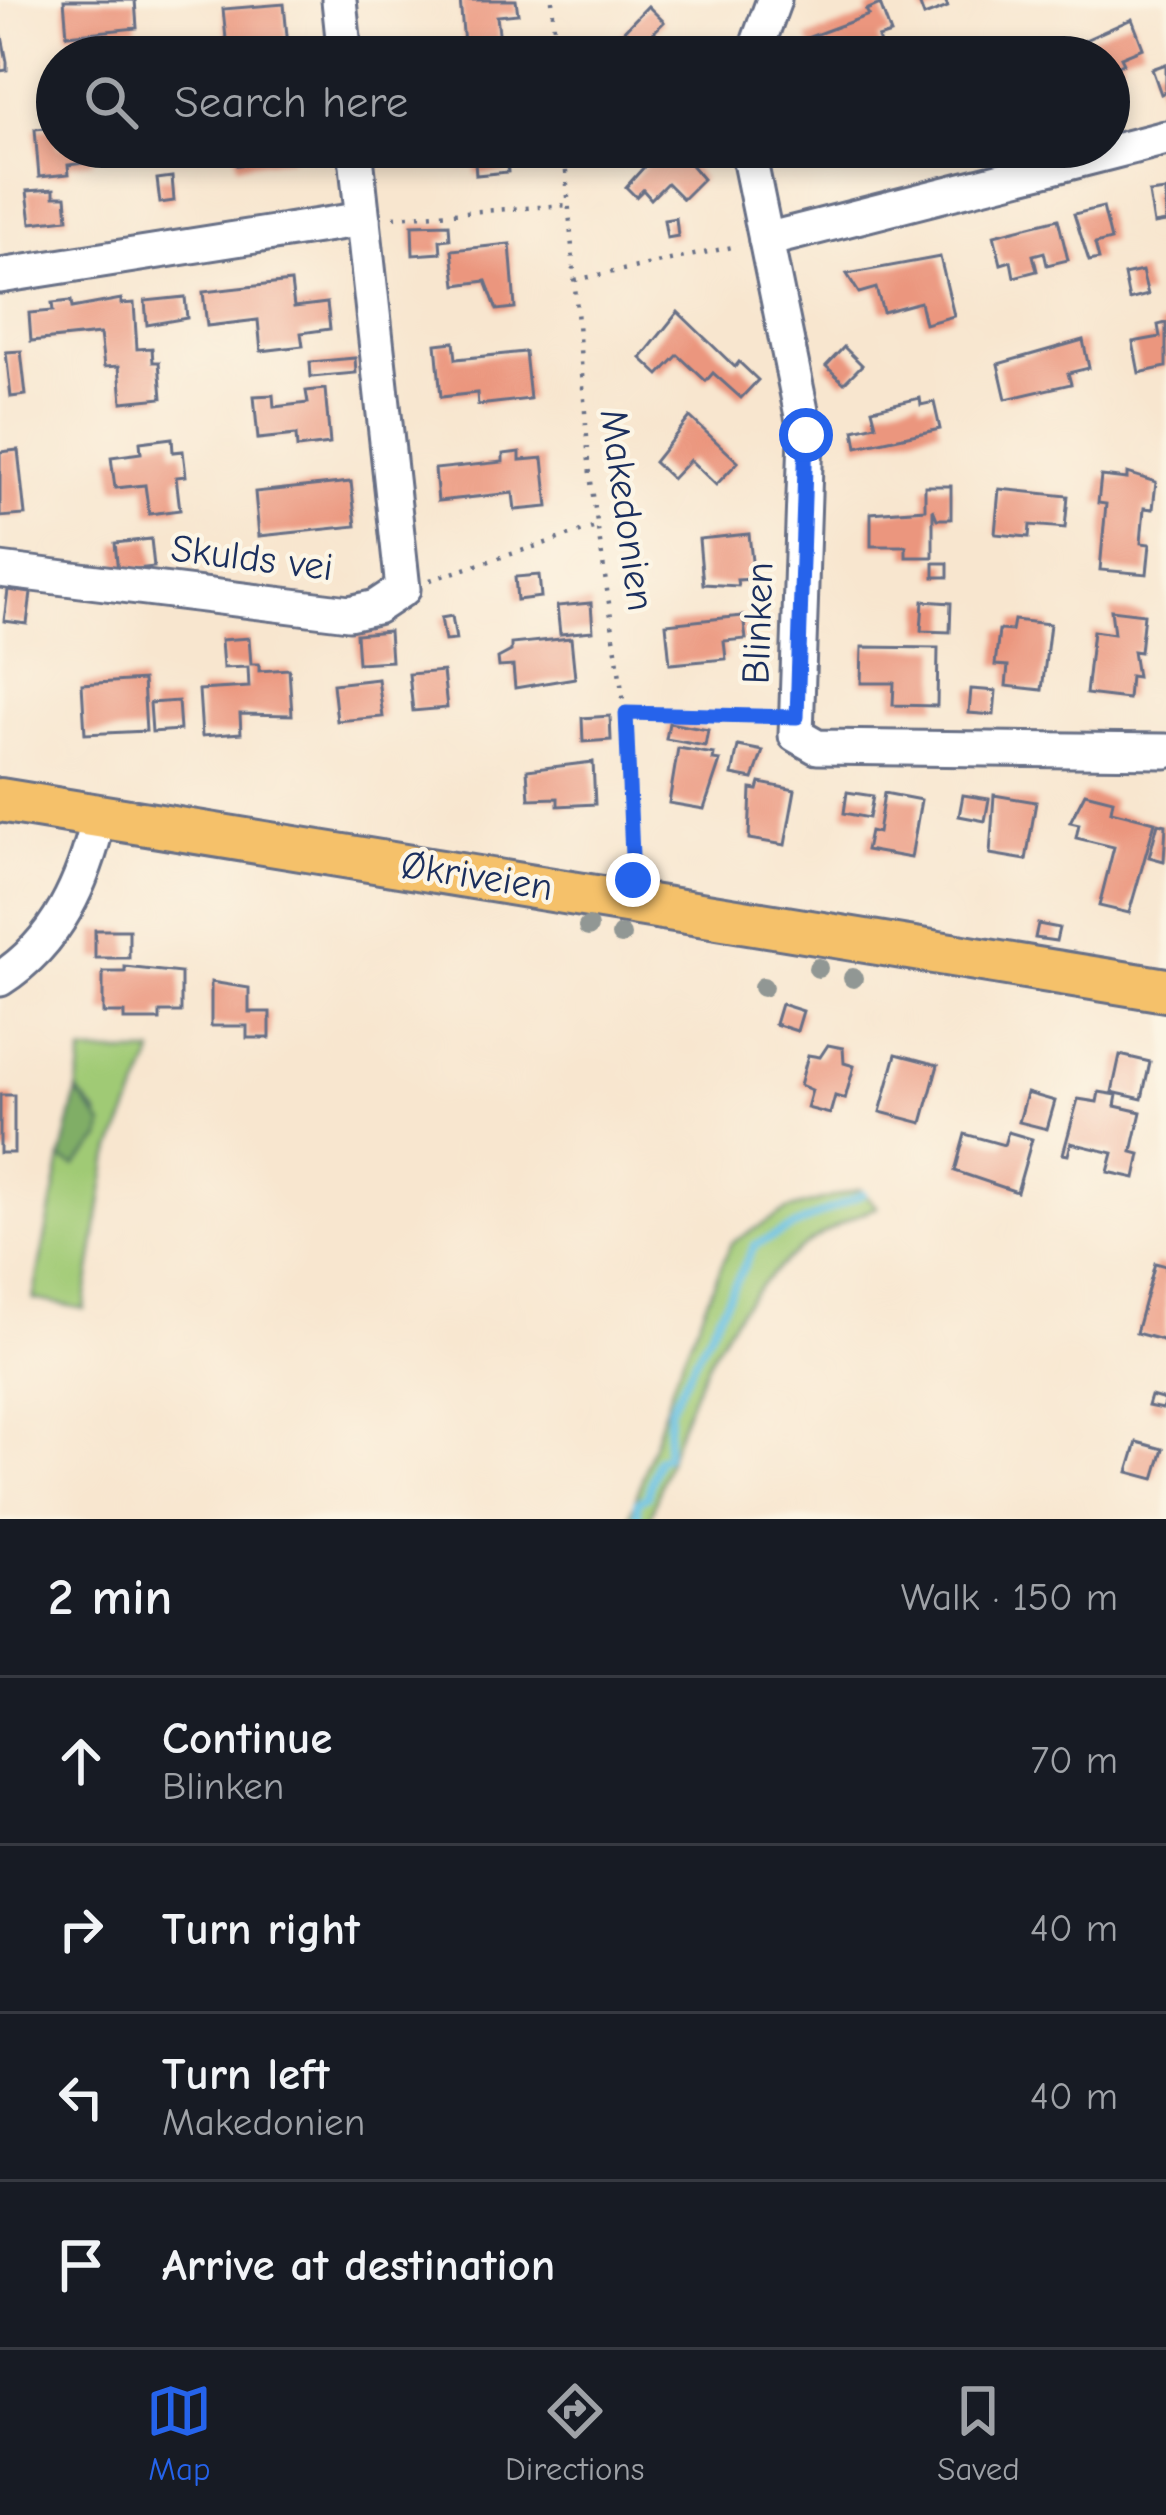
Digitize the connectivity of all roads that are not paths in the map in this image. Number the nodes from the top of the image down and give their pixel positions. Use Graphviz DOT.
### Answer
graph roads {
  1 [pos="339,0"];
  2 [pos="774,0"];
  3 [pos="343,36"];
  4 [pos="761,36"];
  5 [pos="1166,138"];
  6 [pos="1130,147"];
  7 [pos="357,168"];
  8 [pos="751,168"];
  9 [pos="1048,168"];
  10 [pos="363,219"];
  11 [pos="766,240"];
  12 [pos="0,276"];
  13 [pos="0,570"];
  14 [pos="1166,751"];
  15 [pos="0,800"];
  16 [pos="99,817"];
  17 [pos="0,979"];
  18 [pos="1166,990"];
  1 -- 3 [label="street"];
  2 -- 4 [label="street"];
  5 -- 6 [label="street"];
  7 -- 10 [label="street"];
  8 -- 11 [label="street, Blinken"];
  9 -- 11 [label="street"];
  10 -- 12 [label="street"];
  10 -- 13 [label="street, Skulds vei"];
  11 -- 14 [label="street, Blinken"];
  15 -- 16 [label="main road, Økriveien"];
  16 -- 17 [label="street"];
  16 -- 18 [label="main road, Økriveien"];
}
